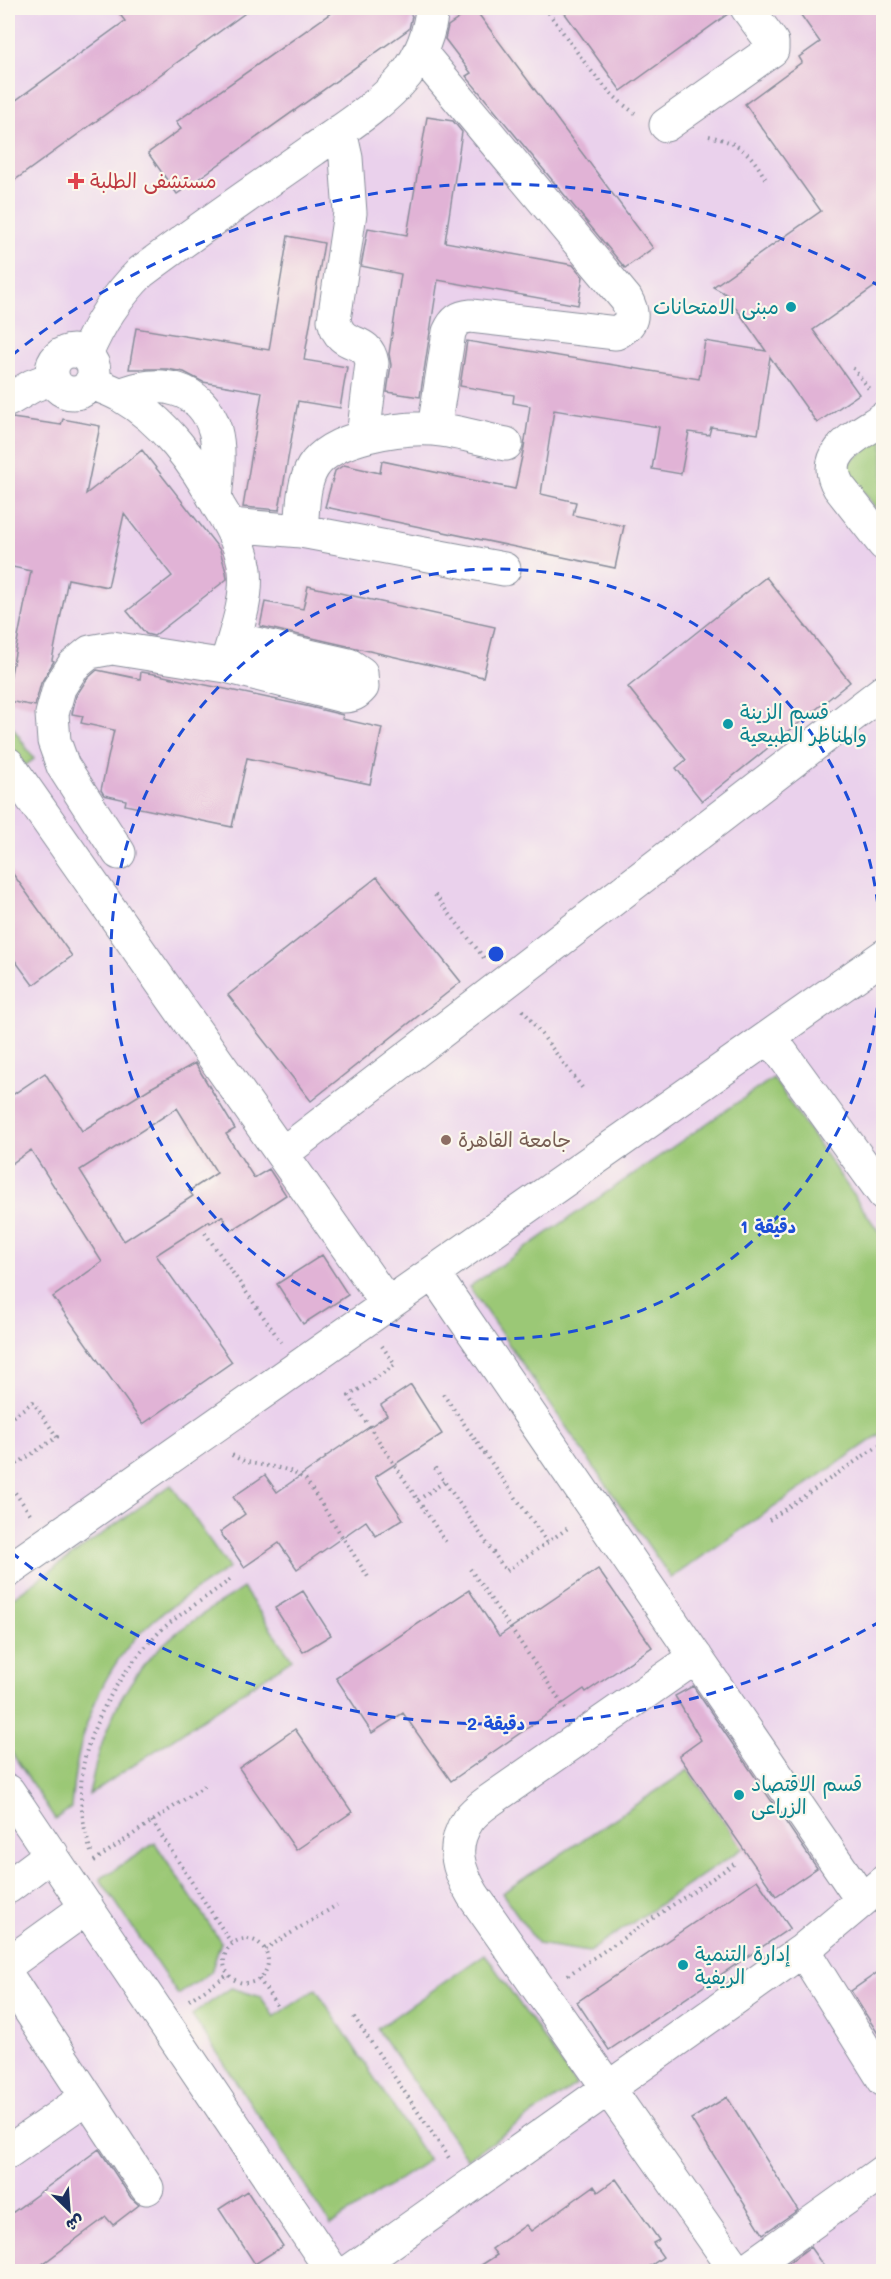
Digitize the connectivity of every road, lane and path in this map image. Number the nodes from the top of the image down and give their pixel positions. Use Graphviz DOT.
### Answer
graph roads {
  1 [pos="432,8"];
  2 [pos="747,8"];
  3 [pos="420,52"];
  4 [pos="666,125"];
  5 [pos="340,131"];
  6 [pos="88,369"];
  7 [pos="8,400"];
  8 [pos="884,418"];
  9 [pos="434,429"];
  10 [pos="363,437"];
  11 [pos="506,444"];
  12 [pos="223,512"];
  13 [pos="301,531"];
  14 [pos="884,544"];
  15 [pos="504,569"];
  16 [pos="230,652"];
  17 [pos="333,677"];
  18 [pos="884,691"];
  19 [pos="8,764"];
  20 [pos="119,852"];
  21 [pos="884,956"];
  22 [pos="770,1036"];
  23 [pos="282,1154"];
  24 [pos="884,1194"];
  25 [pos="205,1233"];
  26 [pos="433,1273"];
  27 [pos="376,1313"];
  28 [pos="299,1367"];
  29 [pos="444,1394"];
  30 [pos="8,1420"];
  31 [pos="210,1429"];
  32 [pos="884,1442"];
  33 [pos="435,1468"];
  34 [pos="8,1470"];
  35 [pos="444,1482"];
  36 [pos="8,1483"];
  37 [pos="418,1500"];
  38 [pos="595,1510"];
  39 [pos="769,1520"];
  40 [pos="50,1541"];
  41 [pos="548,1542"];
  42 [pos="447,1544"];
  43 [pos="470,1569"];
  44 [pos="8,1571"];
  45 [pos="231,1579"];
  46 [pos="370,1580"];
  47 [pos="696,1657"];
  48 [pos="583,1735"];
  49 [pos="207,1784"];
  50 [pos="8,1791"];
  51 [pos="152,1821"];
  52 [pos="71,1864"];
  53 [pos="734,1864"];
  54 [pos="9,1883"];
  55 [pos="873,1891"];
  56 [pos="337,1905"];
  57 [pos="87,1907"];
  58 [pos="232,1944"];
  59 [pos="265,1949"];
  60 [pos="803,1950"];
  61 [pos="11,1958"];
  62 [pos="229,1974"];
  63 [pos="259,1979"];
  64 [pos="542,1992"];
  65 [pos="278,2007"];
  66 [pos="354,2017"];
  67 [pos="162,2018"];
  68 [pos="884,2080"];
  69 [pos="608,2087"];
  70 [pos="87,2097"];
  71 [pos="8,2152"];
  72 [pos="884,2171"];
  73 [pos="468,2187"];
  74 [pos="147,2188"];
  75 [pos="333,2271"];
  76 [pos="349,2271"];
  77 [pos="737,2271"];
  78 [pos="743,2271"];
  1 -- 3 [label="street"];
  2 -- 4 [label="street"];
  3 -- 5 [label="street"];
  3 -- 9 [label="street"];
  5 -- 6 [label="street"];
  5 -- 10 [label="street"];
  6 -- 7 [label="street"];
  6 -- 12 [label="street"];
  8 -- 14 [label="street"];
  9 -- 10 [label="street"];
  9 -- 11 [label="street"];
  10 -- 13 [label="street"];
  12 -- 13 [label="street"];
  12 -- 16 [label="street"];
  13 -- 15 [label="street"];
  16 -- 17 [label="street"];
  16 -- 20 [label="street"];
  18 -- 23 [label="street"];
  19 -- 23 [label="street"];
  21 -- 22 [label="street"];
  22 -- 24 [label="street"];
  22 -- 26 [label="street"];
  23 -- 27 [label="street"];
  25 -- 28 [label="path"];
  26 -- 27 [label="street"];
  26 -- 38 [label="street"];
  27 -- 28 [label="street"];
  27 -- 37 [label="path"];
  28 -- 31 [label="street"];
  29 -- 41 [label="path"];
  30 -- 34 [label="path"];
  31 -- 40 [label="street"];
  31 -- 46 [label="path"];
  32 -- 39 [label="path"];
  33 -- 35 [label="path"];
  35 -- 37 [label="path"];
  35 -- 41 [label="path"];
  36 -- 40 [label="path"];
  37 -- 42 [label="path"];
  38 -- 41 [label="path"];
  38 -- 47 [label="street"];
  40 -- 44 [label="street"];
  43 -- 48 [label="path"];
  45 -- 52 [label="path"];
  47 -- 48 [label="street"];
  47 -- 55 [label="street"];
  48 -- 64 [label="street"];
  49 -- 51 [label="path"];
  50 -- 52 [label="street"];
  51 -- 52 [label="path"];
  51 -- 58 [label="path"];
  52 -- 54 [label="street"];
  52 -- 57 [label="street"];
  53 -- 64 [label="path"];
  55 -- 60 [label="street"];
  56 -- 59 [label="path"];
  57 -- 61 [label="street"];
  57 -- 67 [label="street"];
  58 -- 59 [label="path"];
  58 -- 62 [label="path"];
  59 -- 63 [label="path"];
  60 -- 68 [label="street"];
  60 -- 69 [label="street"];
  61 -- 70 [label="street"];
  62 -- 63 [label="path"];
  62 -- 67 [label="path"];
  63 -- 65 [label="path"];
  64 -- 69 [label="street"];
  66 -- 73 [label="path"];
  67 -- 75 [label="street"];
  69 -- 73 [label="street"];
  69 -- 77 [label="street"];
  70 -- 71 [label="street"];
  70 -- 74 [label="street"];
  72 -- 78 [label="street"];
  73 -- 76 [label="street"];
}
